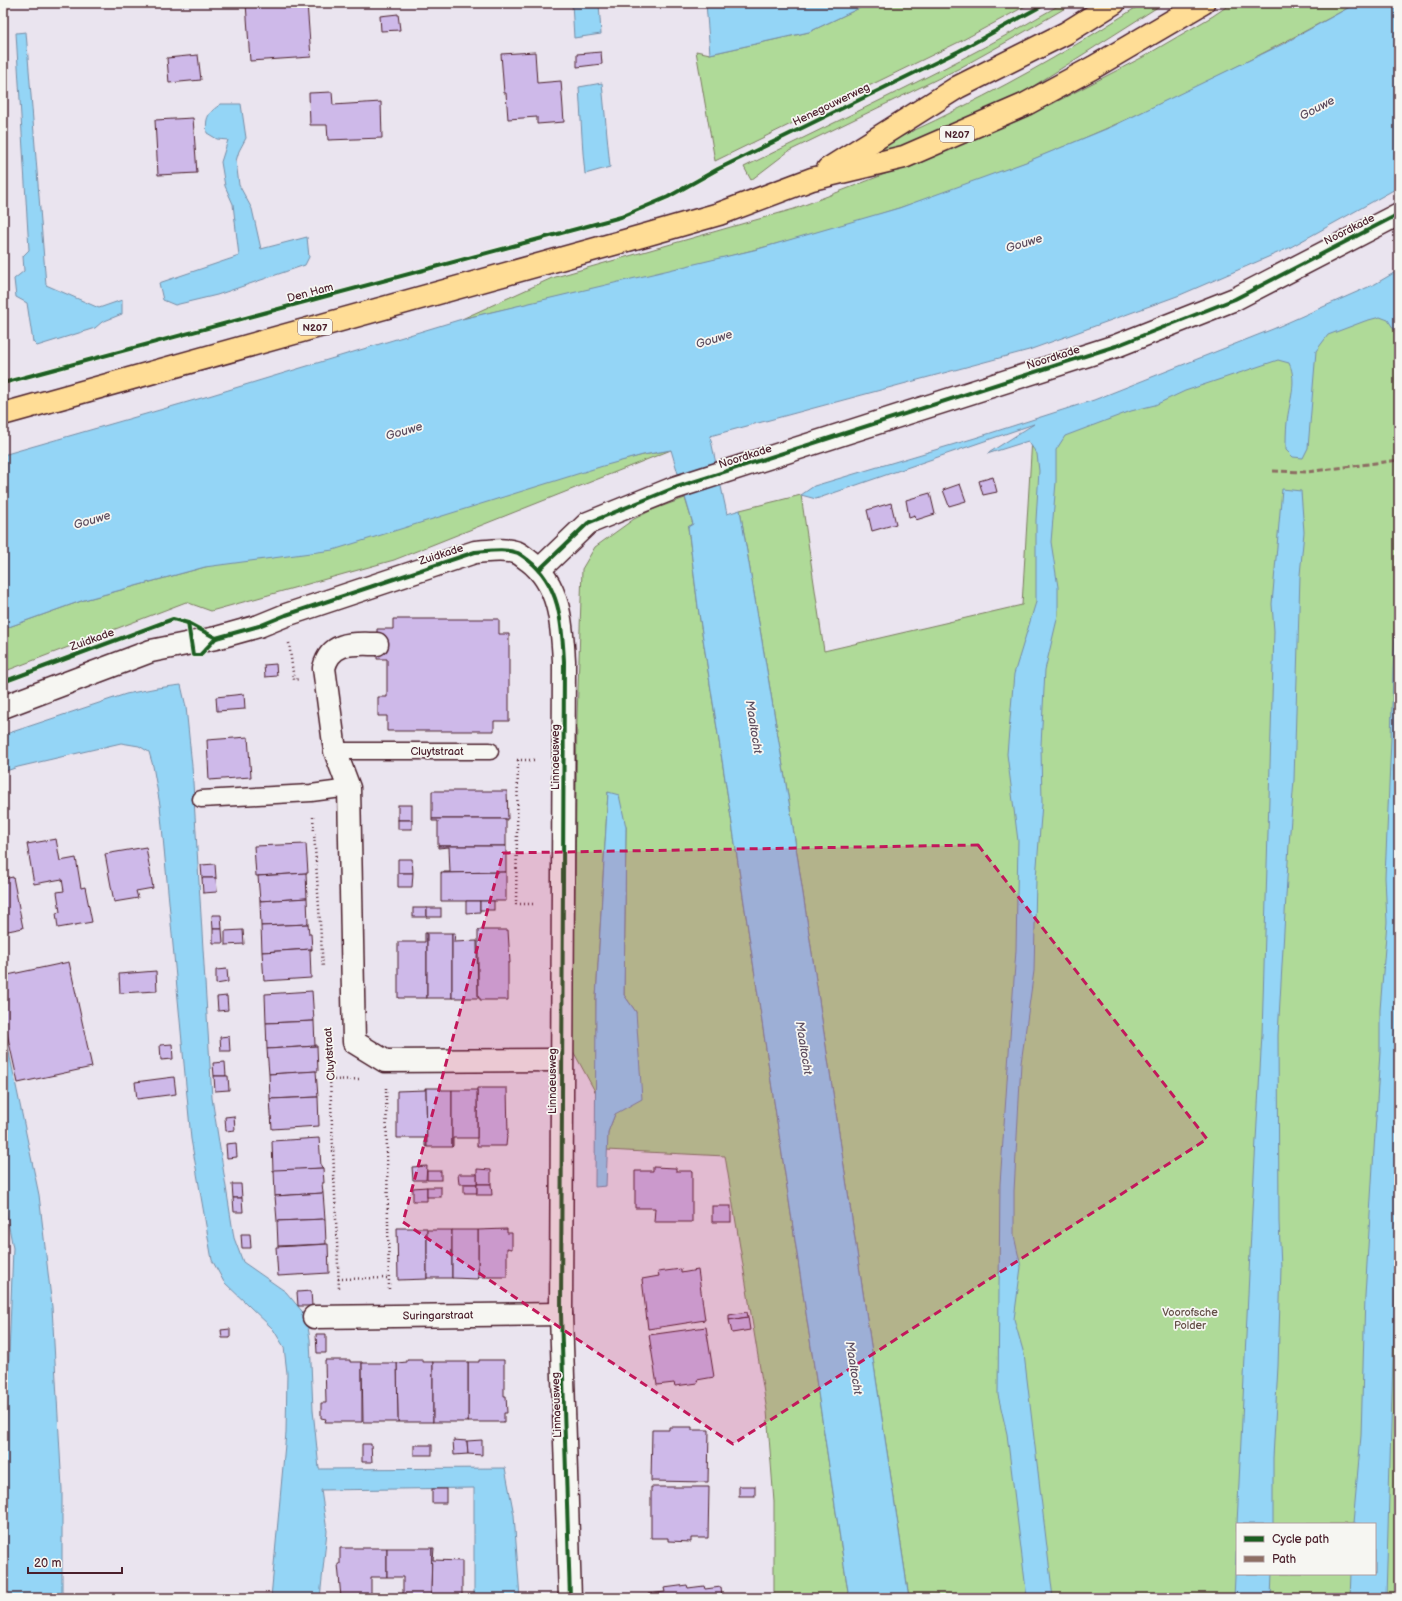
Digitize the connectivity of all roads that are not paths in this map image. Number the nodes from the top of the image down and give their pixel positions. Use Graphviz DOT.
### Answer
graph roads {
  1 [pos="1114,3"];
  2 [pos="1203,3"];
  3 [pos="812,179"];
  4 [pos="1399,214"];
  5 [pos="3,414"];
  6 [pos="540,569"];
  7 [pos="378,644"];
  8 [pos="3,707"];
  9 [pos="335,751"];
  10 [pos="490,751"];
  11 [pos="349,788"];
  12 [pos="201,799"];
  13 [pos="561,1060"];
  14 [pos="561,1314"];
  15 [pos="314,1317"];
  16 [pos="570,1598"];
  1 -- 3 [label="main road, N207"];
  2 -- 3 [label="main road, N207"];
  3 -- 5 [label="main road, N207"];
  4 -- 6 [label="street, Noordkade"];
  6 -- 8 [label="street, Zuidkade"];
  6 -- 13 [label="street, Linnaeusweg"];
  7 -- 9 [label="street"];
  9 -- 10 [label="lane, Cluytstraat"];
  9 -- 11 [label="street"];
  11 -- 12 [label="lane"];
  11 -- 13 [label="street"];
  13 -- 14 [label="street, Linnaeusweg"];
  14 -- 15 [label="street, Suringarstraat"];
  14 -- 16 [label="street, Linnaeusweg"];
}
